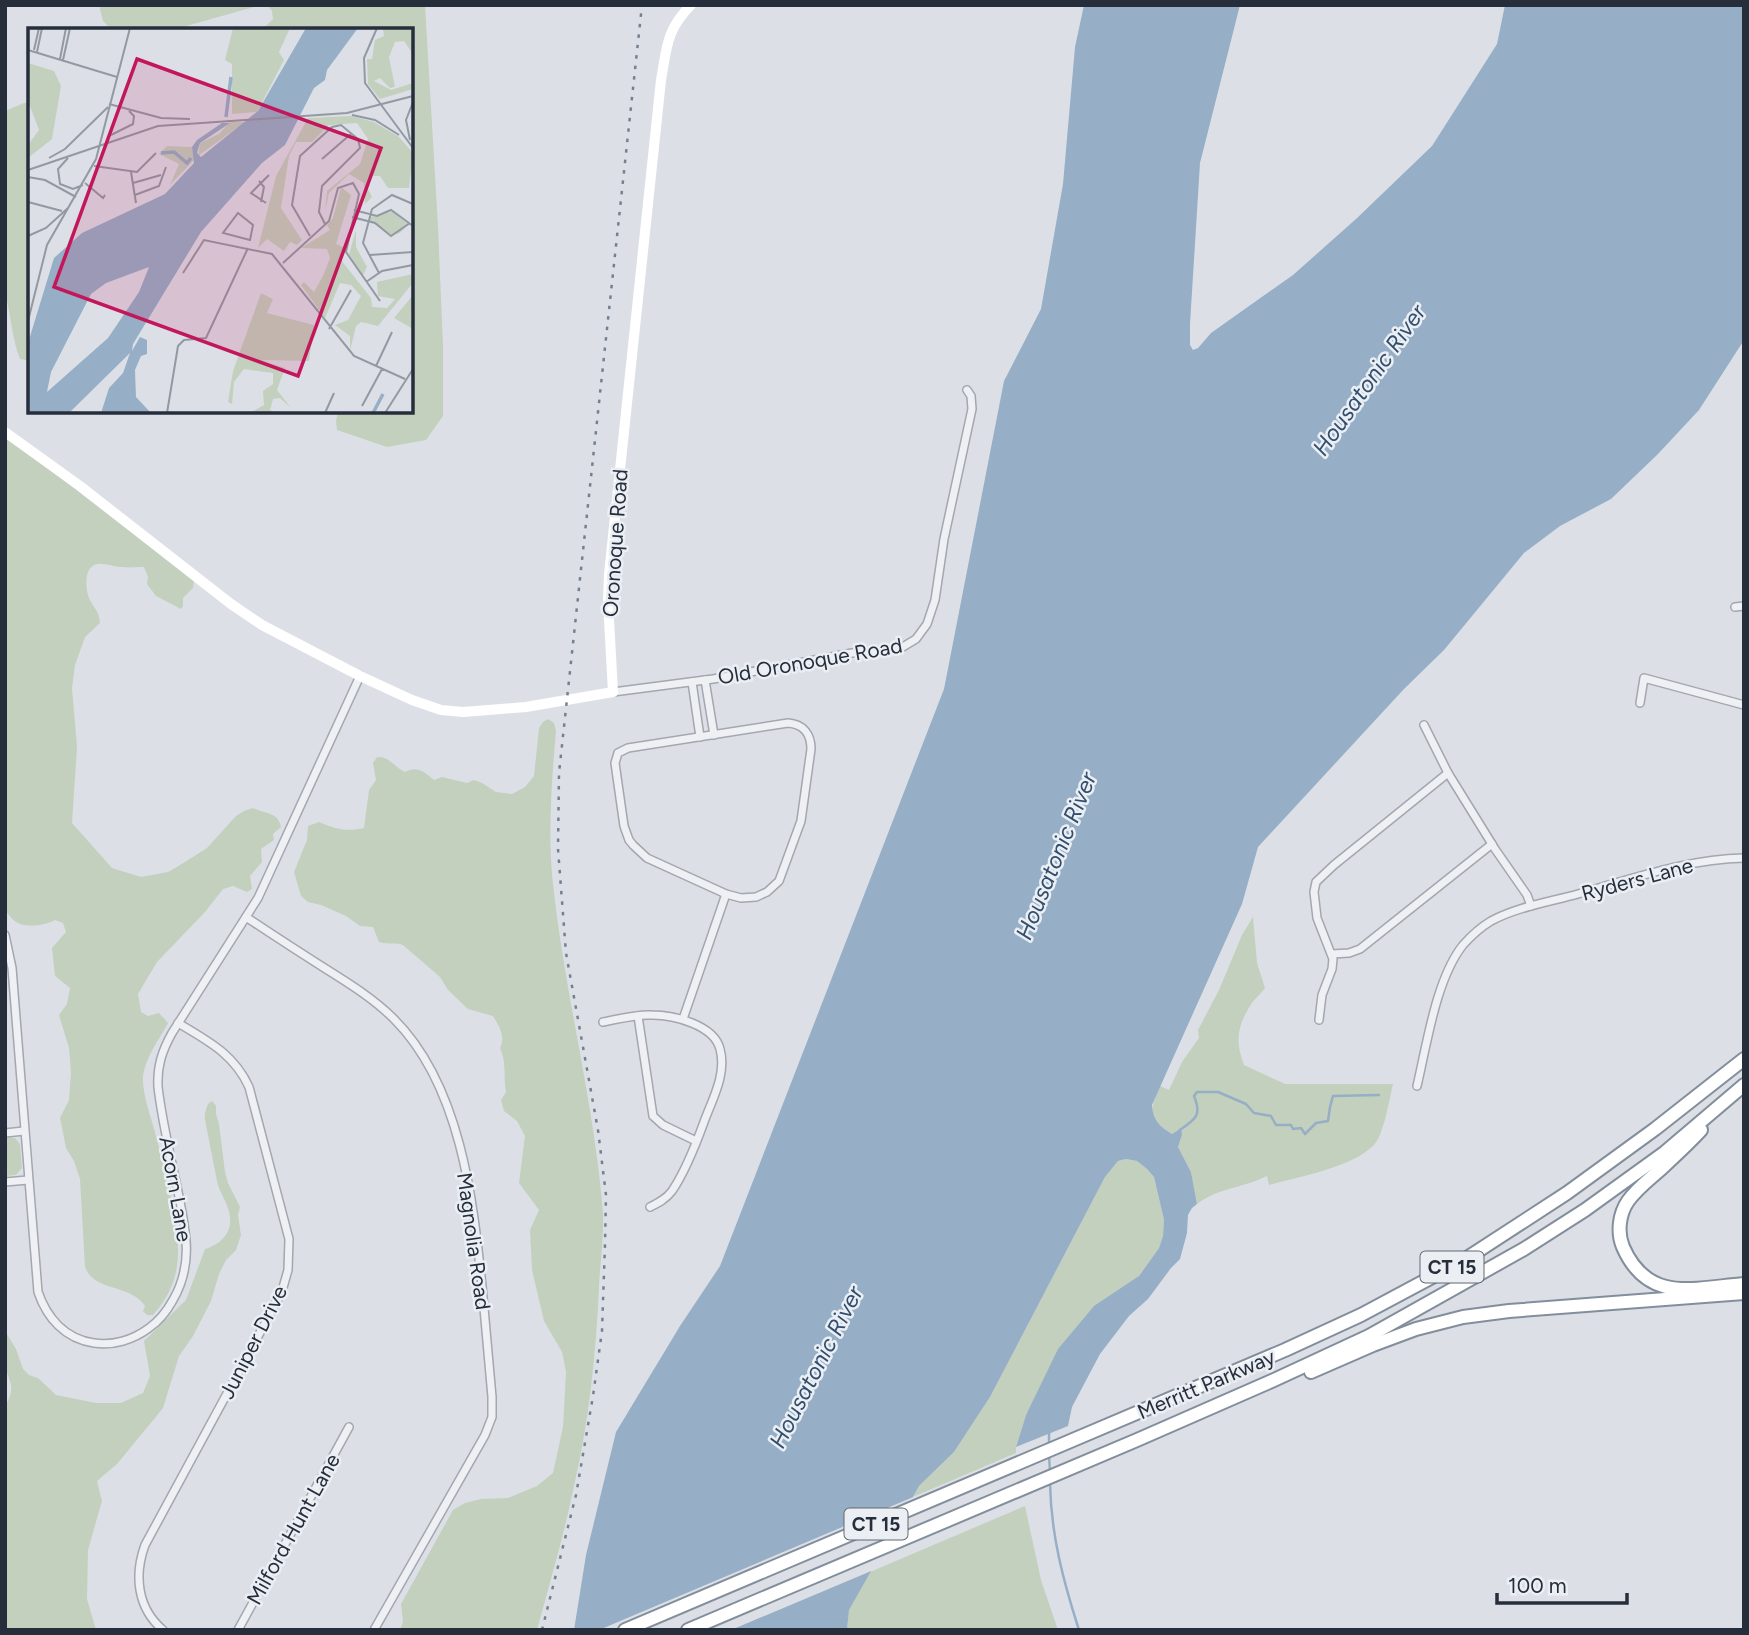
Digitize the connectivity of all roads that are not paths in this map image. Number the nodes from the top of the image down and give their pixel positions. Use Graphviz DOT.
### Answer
graph roads {
  1 [pos="691,5"];
  2 [pos="967,390"];
  3 [pos="5,432"];
  4 [pos="1744,606"];
  5 [pos="1735,607"];
  6 [pos="360,676"];
  7 [pos="705,680"];
  8 [pos="692,682"];
  9 [pos="613,692"];
  10 [pos="1640,702"];
  11 [pos="1744,705"];
  12 [pos="1424,725"];
  13 [pos="714,735"];
  14 [pos="700,737"];
  15 [pos="1448,773"];
  16 [pos="1492,844"];
  17 [pos="1744,858"];
  18 [pos="726,894"];
  19 [pos="1531,906"];
  20 [pos="246,917"];
  21 [pos="5,935"];
  22 [pos="1332,954"];
  23 [pos="638,1016"];
  24 [pos="683,1019"];
  25 [pos="1319,1020"];
  26 [pos="603,1022"];
  27 [pos="178,1023"];
  28 [pos="1744,1059"];
  29 [pos="1417,1086"];
  30 [pos="1744,1086"];
  31 [pos="24,1131"];
  32 [pos="5,1133"];
  33 [pos="696,1141"];
  34 [pos="28,1180"];
  35 [pos="5,1182"];
  36 [pos="650,1207"];
  37 [pos="1744,1284"];
  38 [pos="1744,1293"];
  39 [pos="1274,1380"];
  40 [pos="349,1427"];
  41 [pos="163,1630"];
  42 [pos="238,1630"];
  43 [pos="374,1630"];
  44 [pos="625,1630"];
  45 [pos="688,1630"];
  1 -- 9 [label="street, Oronoque Road"];
  2 -- 7 [label="street, Old Oronoque Road"];
  3 -- 6 [label="street"];
  4 -- 5 [label="street"];
  6 -- 9 [label="street"];
  6 -- 20 [label="street, Acorn Lane"];
  7 -- 8 [label="street, Old Oronoque Road"];
  7 -- 13 [label="street"];
  8 -- 9 [label="street, Old Oronoque Road"];
  8 -- 14 [label="street"];
  10 -- 11 [label="street"];
  12 -- 15 [label="street"];
  13 -- 14 [label="street"];
  13 -- 18 [label="street"];
  14 -- 18 [label="street"];
  15 -- 16 [label="street"];
  15 -- 22 [label="street"];
  16 -- 19 [label="street"];
  16 -- 22 [label="street"];
  17 -- 19 [label="street, Ryders Lane"];
  18 -- 24 [label="street"];
  19 -- 29 [label="street, Ryders Lane"];
  20 -- 27 [label="street, Acorn Lane"];
  20 -- 43 [label="street, Magnolia Road"];
  21 -- 31 [label="street, Acorn Lane"];
  22 -- 25 [label="street"];
  23 -- 24 [label="street"];
  23 -- 26 [label="street"];
  23 -- 33 [label="street"];
  24 -- 33 [label="street"];
  27 -- 34 [label="street, Acorn Lane"];
  27 -- 41 [label="street, Juniper Drive"];
  28 -- 44 [label="highway, Merritt Parkway / CT 15"];
  30 -- 37 [label="highway"];
  30 -- 39 [label="highway, Merritt Parkway / CT 15"];
  31 -- 32 [label="street"];
  31 -- 34 [label="street, Acorn Lane"];
  33 -- 36 [label="street"];
  34 -- 35 [label="street"];
  38 -- 39 [label="highway"];
  39 -- 45 [label="highway, Merritt Parkway / CT 15"];
  40 -- 42 [label="street, Milford Hunt Lane"];
}
